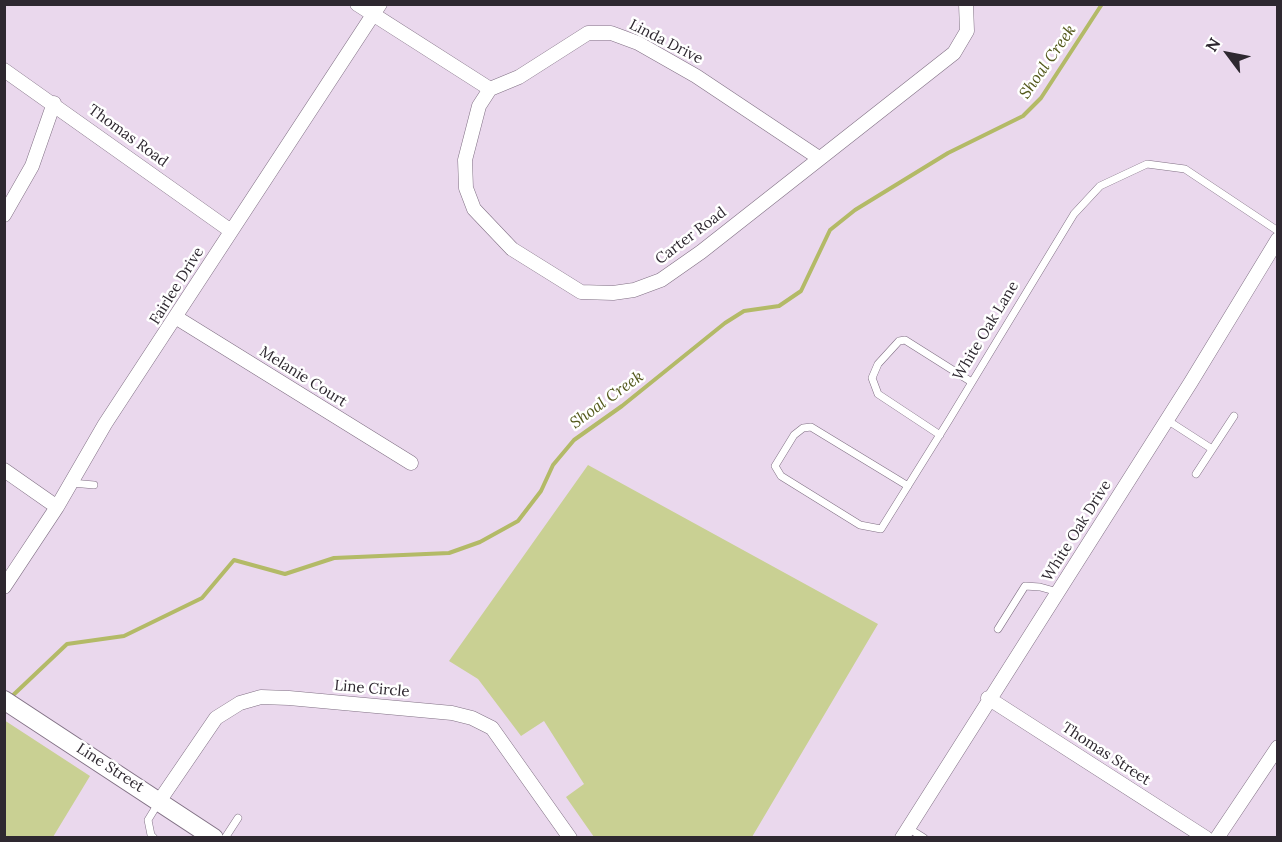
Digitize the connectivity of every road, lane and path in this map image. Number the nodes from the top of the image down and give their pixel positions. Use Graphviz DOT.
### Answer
graph roads {
  1 [pos="357,4"];
  2 [pos="966,4"];
  3 [pos="377,10"];
  4 [pos="4,70"];
  5 [pos="490,89"];
  6 [pos="54,103"];
  7 [pos="819,158"];
  8 [pos="4,215"];
  9 [pos="231,231"];
  10 [pos="1278,231"];
  11 [pos="1278,239"];
  12 [pos="177,318"];
  13 [pos="970,381"];
  14 [pos="1234,416"];
  15 [pos="1167,420"];
  16 [pos="940,435"];
  17 [pos="1212,449"];
  18 [pos="411,463"];
  19 [pos="4,470"];
  20 [pos="1196,474"];
  21 [pos="72,483"];
  22 [pos="94,485"];
  23 [pos="908,486"];
  24 [pos="57,507"];
  25 [pos="4,586"];
  26 [pos="1058,592"];
  27 [pos="998,629"];
  28 [pos="988,698"];
  29 [pos="11,704"];
  30 [pos="1278,747"];
  31 [pos="160,800"];
  32 [pos="238,818"];
  33 [pos="905,833"];
  34 [pos="154,837"];
  35 [pos="214,837"];
  36 [pos="225,837"];
  37 [pos="570,837"];
  38 [pos="924,837"];
  39 [pos="1206,837"];
  40 [pos="1217,837"];
  1 -- 3 [label="street"];
  2 -- 7 [label="street, Carter Road"];
  3 -- 5 [label="street"];
  3 -- 9 [label="street, Fairlee Drive"];
  4 -- 6 [label="street, Thomas Road"];
  5 -- 7 [label="street, Linda Drive"];
  5 -- 7 [label="street, Carter Road"];
  6 -- 8 [label="street"];
  6 -- 9 [label="street, Thomas Road"];
  9 -- 12 [label="street, Fairlee Drive"];
  10 -- 13 [label="lane, White Oak Lane"];
  11 -- 15 [label="street, White Oak Drive"];
  12 -- 18 [label="street, Melanie Court"];
  12 -- 21 [label="street, Fairlee Drive"];
  13 -- 16 [label="lane, White Oak Lane"];
  13 -- 16 [label="lane"];
  14 -- 17 [label="lane"];
  15 -- 17 [label="lane"];
  15 -- 26 [label="street, White Oak Drive"];
  16 -- 23 [label="lane, White Oak Lane"];
  17 -- 20 [label="lane"];
  19 -- 24 [label="street"];
  21 -- 22 [label="lane"];
  21 -- 24 [label="street, Fairlee Drive"];
  23 -- 23 [label="lane, White Oak Lane"];
  24 -- 25 [label="street, Fairlee Drive"];
  26 -- 27 [label="lane"];
  26 -- 28 [label="street, White Oak Drive"];
  28 -- 33 [label="street, White Oak Drive"];
  28 -- 39 [label="street, Thomas Street"];
  29 -- 31 [label="street, Line Street"];
  30 -- 40 [label="street"];
  31 -- 34 [label="lane"];
  31 -- 35 [label="street, Line Street"];
  31 -- 37 [label="street, Line Circle"];
  32 -- 36 [label="lane"];
  33 -- 38 [label="lane"];
}
